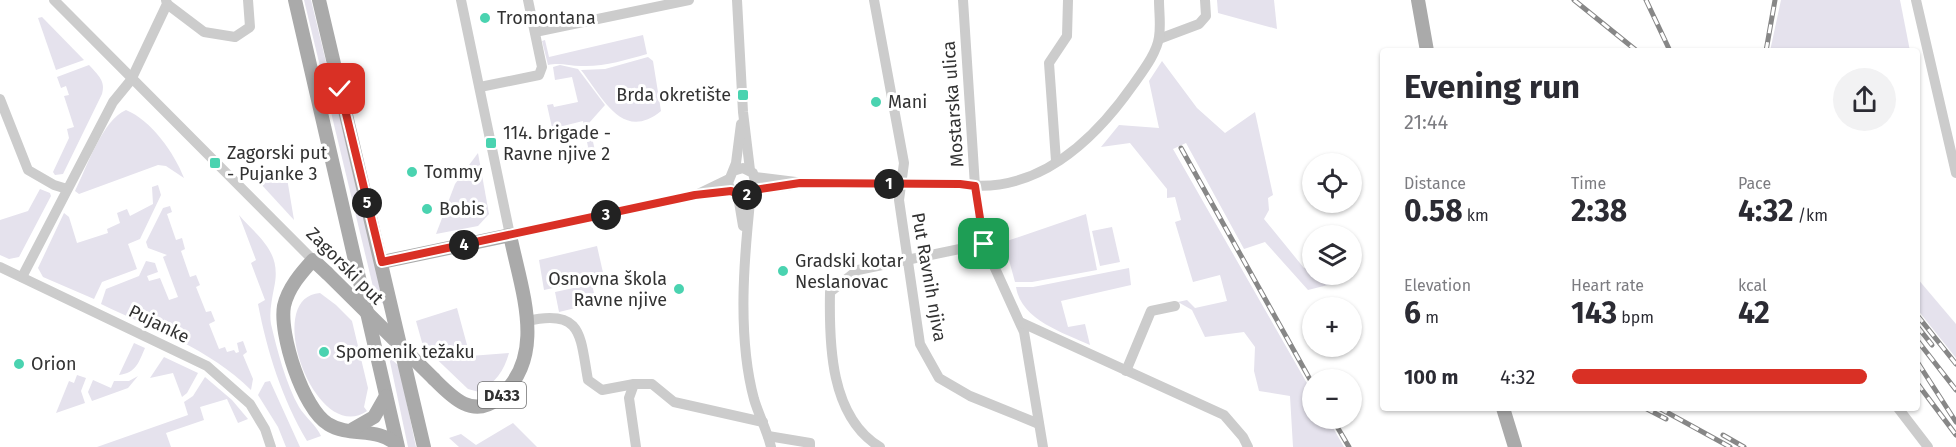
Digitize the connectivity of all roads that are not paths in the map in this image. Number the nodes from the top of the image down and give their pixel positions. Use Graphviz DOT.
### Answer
graph roads {
  1 [pos="54,0"];
  2 [pos="248,0"];
  3 [pos="295,0"];
  4 [pos="319,0"];
  5 [pos="461,0"];
  6 [pos="528,0"];
  7 [pos="689,0"];
  8 [pos="737,0"];
  9 [pos="874,0"];
  10 [pos="963,0"];
  11 [pos="1068,0"];
  12 [pos="1159,0"];
  13 [pos="1205,0"];
  14 [pos="1418,0"];
  15 [pos="1916,0"];
  16 [pos="167,2"];
  17 [pos="535,32"];
  18 [pos="1159,39"];
  19 [pos="1426,48"];
  20 [pos="131,80"];
  21 [pos="480,87"];
  22 [pos="0,99"];
  23 [pos="743,112"];
  24 [pos="1056,161"];
  25 [pos="1956,173"];
  26 [pos="753,174"];
  27 [pos="731,175"];
  28 [pos="800,183"];
  29 [pos="900,184"];
  30 [pos="975,186"];
  31 [pos="67,189"];
  32 [pos="752,192"];
  33 [pos="735,193"];
  34 [pos="695,195"];
  35 [pos="510,235"];
  36 [pos="745,238"];
  37 [pos="984,244"];
  38 [pos="907,258"];
  39 [pos="313,260"];
  40 [pos="382,262"];
  41 [pos="0,267"];
  42 [pos="22,277"];
  43 [pos="1175,306"];
  44 [pos="527,321"];
  45 [pos="1020,322"];
  46 [pos="1126,371"];
  47 [pos="634,384"];
  48 [pos="386,396"];
  49 [pos="1504,411"];
  50 [pos="1900,411"];
  51 [pos="763,422"];
  52 [pos="1039,424"];
  53 [pos="351,430"];
  54 [pos="769,442"];
  55 [pos="867,444"];
  56 [pos="397,446"];
  57 [pos="271,447"];
  58 [pos="424,447"];
  59 [pos="636,447"];
  60 [pos="810,447"];
  61 [pos="880,447"];
  62 [pos="1043,447"];
  63 [pos="1248,447"];
  64 [pos="1515,447"];
  65 [pos="1928,447"];
  1 -- 20 [label="street, Zagorski put"];
  2 -- 16 [label="street"];
  3 -- 48 [label="main road"];
  4 -- 40 [label="main road"];
  5 -- 21 [label="street"];
  6 -- 17 [label="street"];
  7 -- 17 [label="street"];
  8 -- 23 [label="street"];
  9 -- 29 [label="street, Put Ravnih njiva"];
  10 -- 30 [label="street, Mostarska ulica"];
  11 -- 24 [label="street"];
  12 -- 18 [label="street"];
  13 -- 18 [label="street"];
  14 -- 19 [label="main road"];
  15 -- 25 [label="street"];
  16 -- 20 [label="street"];
  17 -- 21 [label="street"];
  18 -- 24 [label="street"];
  20 -- 31 [label="street"];
  20 -- 39 [label="street, Zagorski put"];
  21 -- 35 [label="street"];
  22 -- 31 [label="street"];
  23 -- 26 [label="street"];
  23 -- 27 [label="street"];
  24 -- 30 [label="street"];
  26 -- 27 [label="street"];
  26 -- 28 [label="street"];
  26 -- 32 [label="street"];
  27 -- 33 [label="street"];
  27 -- 34 [label="street"];
  28 -- 29 [label="street"];
  28 -- 32 [label="street"];
  29 -- 30 [label="street"];
  29 -- 38 [label="street, Put Ravnih njiva"];
  30 -- 37 [label="street, Mostarska ulica"];
  31 -- 42 [label="street"];
  32 -- 33 [label="street"];
  32 -- 36 [label="street"];
  33 -- 34 [label="street"];
  33 -- 36 [label="street"];
  34 -- 35 [label="street"];
  35 -- 40 [label="main road"];
  35 -- 44 [label="main road, Zagorski put / D433"];
  36 -- 51 [label="street"];
  37 -- 38 [label="street"];
  37 -- 45 [label="street, Mostarska ulica"];
  38 -- 52 [label="street, Put Ravnih njiva"];
  38 -- 55 [label="street"];
  39 -- 44 [label="main road, Zagorski put / D433, bridge"];
  39 -- 53 [label="main road"];
  40 -- 58 [label="main road"];
  41 -- 42 [label="street, Pujanke"];
  42 -- 57 [label="street, Pujanke"];
  43 -- 46 [label="street"];
  44 -- 47 [label="street"];
  45 -- 46 [label="street"];
  45 -- 52 [label="street, Mostarska ulica"];
  46 -- 63 [label="street"];
  47 -- 51 [label="street"];
  47 -- 59 [label="street"];
  48 -- 53 [label="main road"];
  48 -- 56 [label="main road"];
  49 -- 64 [label="main road"];
  50 -- 65 [label="street"];
  51 -- 54 [label="street"];
  52 -- 62 [label="street, Mostarska ulica"];
  53 -- 56 [label="main road"];
  54 -- 60 [label="street"];
  55 -- 61 [label="street"];
}
